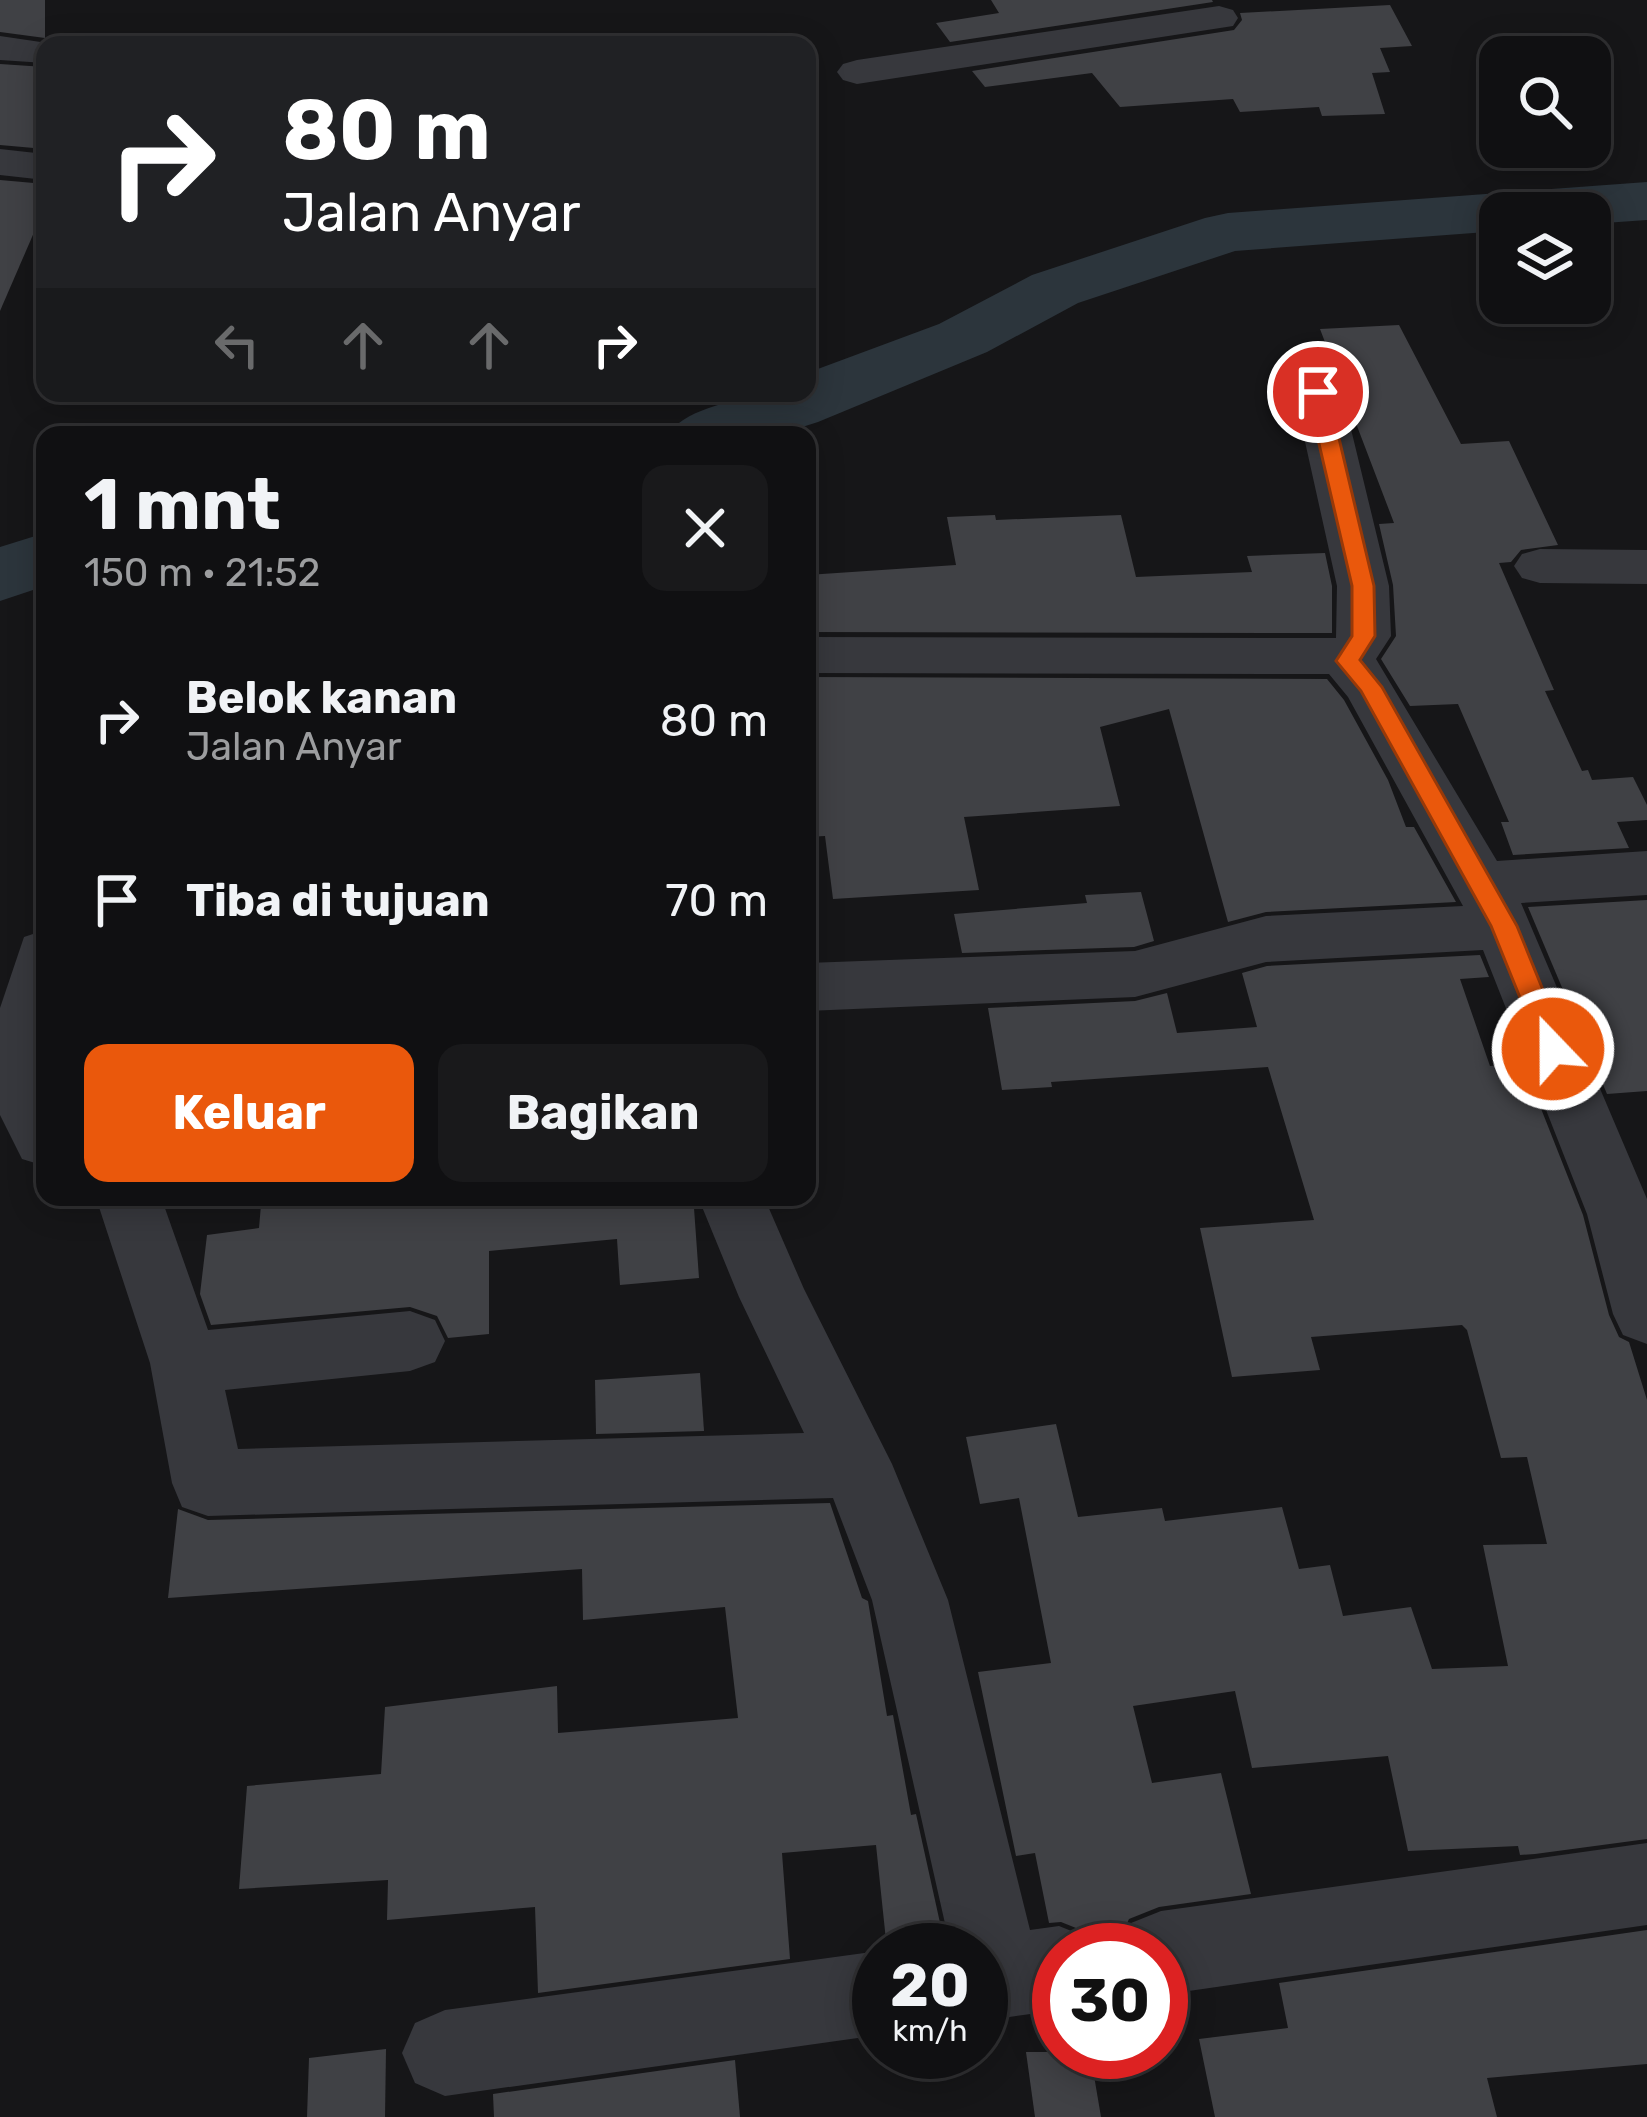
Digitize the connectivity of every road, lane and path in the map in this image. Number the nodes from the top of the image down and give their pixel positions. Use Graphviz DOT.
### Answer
graph roads {
  1 [pos="1093,16"];
  2 [pos="1219,18"];
  3 [pos="0,48"];
  4 [pos="36,50"];
  5 [pos="857,72"];
  6 [pos="0,162"];
  7 [pos="36,166"];
  8 [pos="1318,392"];
  9 [pos="1540,566"];
  10 [pos="1647,567"];
  11 [pos="816,655"];
  12 [pos="1348,661"];
  13 [pos="1647,873"];
  14 [pos="1492,905"];
  15 [pos="816,987"];
  16 [pos="34,1037"];
  17 [pos="36,1127"];
  18 [pos="145,1206"];
  19 [pos="735,1206"];
  20 [pos="1634,1214"];
  21 [pos="1647,1314"];
  22 [pos="410,1342"];
  23 [pos="185,1363"];
  24 [pos="856,1464"];
  25 [pos="1647,1884"];
  26 [pos="1188,1949"];
  27 [pos="1013,1974"];
  28 [pos="852,1997"];
  29 [pos="445,2053"];
  1 -- 2 [label="street"];
  1 -- 5 [label="street"];
  3 -- 4 [label="street"];
  6 -- 7 [label="street"];
  8 -- 12 [label="street"];
  9 -- 10 [label="street"];
  11 -- 12 [label="street"];
  12 -- 14 [label="street"];
  13 -- 14 [label="street"];
  14 -- 15 [label="street"];
  14 -- 20 [label="street"];
  16 -- 17 [label="street"];
  18 -- 23 [label="street"];
  19 -- 24 [label="street"];
  20 -- 21 [label="street"];
  22 -- 23 [label="street"];
  23 -- 24 [label="street"];
  24 -- 27 [label="street"];
  25 -- 26 [label="street"];
  28 -- 29 [label="street"];
}
